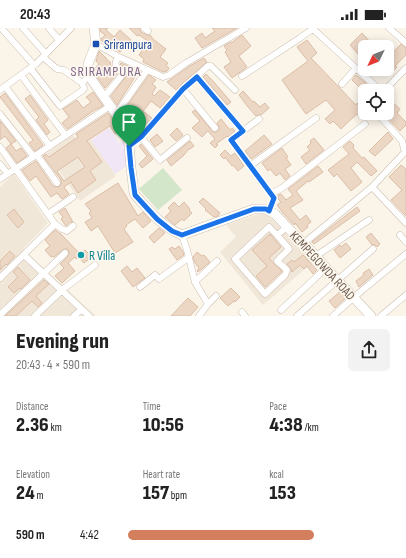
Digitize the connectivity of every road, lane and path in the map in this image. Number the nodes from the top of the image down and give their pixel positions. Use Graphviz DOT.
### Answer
graph roads {
  1 [pos="23,28"];
  2 [pos="49,28"];
  3 [pos="71,28"];
  4 [pos="94,28"];
  5 [pos="246,28"];
  6 [pos="314,28"];
  7 [pos="389,28"];
  8 [pos="3,30"];
  9 [pos="59,40"];
  10 [pos="406,43"];
  11 [pos="96,44"];
  12 [pos="44,56"];
  13 [pos="118,57"];
  14 [pos="32,67"];
  15 [pos="356,68"];
  16 [pos="406,68"];
  17 [pos="147,70"];
  18 [pos="21,74"];
  19 [pos="89,76"];
  20 [pos="242,76"];
  21 [pos="197,77"];
  22 [pos="82,83"];
  23 [pos="342,84"];
  24 [pos="375,84"];
  25 [pos="390,84"];
  26 [pos="2,88"];
  27 [pos="183,89"];
  28 [pos="235,90"];
  29 [pos="104,97"];
  30 [pos="110,106"];
  31 [pos="0,114"];
  32 [pos="116,114"];
  33 [pos="316,118"];
  34 [pos="260,119"];
  35 [pos="383,120"];
  36 [pos="365,124"];
  37 [pos="214,128"];
  38 [pos="243,131"];
  39 [pos="66,135"];
  40 [pos="141,137"];
  41 [pos="187,138"];
  42 [pos="50,146"];
  43 [pos="129,146"];
  44 [pos="0,147"];
  45 [pos="405,155"];
  46 [pos="35,156"];
  47 [pos="0,164"];
  48 [pos="251,166"];
  49 [pos="16,169"];
  50 [pos="8,174"];
  51 [pos="0,179"];
  52 [pos="57,184"];
  53 [pos="372,187"];
  54 [pos="271,194"];
  55 [pos="73,197"];
  56 [pos="272,212"];
  57 [pos="48,214"];
  58 [pos="369,220"];
  59 [pos="406,223"];
  60 [pos="55,224"];
  61 [pos="73,226"];
  62 [pos="289,229"];
  63 [pos="182,235"];
  64 [pos="400,236"];
  65 [pos="279,238"];
  66 [pos="406,242"];
  67 [pos="303,244"];
  68 [pos="373,249"];
  69 [pos="65,253"];
  70 [pos="406,254"];
  71 [pos="24,255"];
  72 [pos="316,256"];
  73 [pos="189,257"];
  74 [pos="217,261"];
  75 [pos="94,265"];
  76 [pos="326,268"];
  77 [pos="43,273"];
  78 [pos="0,278"];
  79 [pos="337,280"];
  80 [pos="195,282"];
  81 [pos="140,287"];
  82 [pos="62,290"];
  83 [pos="406,295"];
  84 [pos="216,296"];
  85 [pos="353,298"];
  86 [pos="208,304"];
  87 [pos="82,309"];
  88 [pos="281,310"];
  89 [pos="0,315"];
  90 [pos="35,316"];
  91 [pos="74,316"];
  92 [pos="89,316"];
  93 [pos="200,316"];
  94 [pos="298,316"];
  95 [pos="333,316"];
  96 [pos="371,316"];
  97 [pos="381,316"];
  1 -- 12 [label="street"];
  2 -- 9 [label="street"];
  3 -- 9 [label="street"];
  4 -- 11 [label="street"];
  5 -- 17 [label="street"];
  6 -- 15 [label="street"];
  6 -- 20 [label="street"];
  7 -- 10 [label="street"];
  8 -- 14 [label="street"];
  9 -- 12 [label="street"];
  11 -- 13 [label="street"];
  11 -- 19 [label="street"];
  12 -- 14 [label="street"];
  12 -- 22 [label="street"];
  13 -- 17 [label="street"];
  13 -- 29 [label="street"];
  14 -- 18 [label="street"];
  14 -- 22 [label="street"];
  15 -- 23 [label="street"];
  15 -- 24 [label="street"];
  16 -- 25 [label="street"];
  17 -- 32 [label="street"];
  18 -- 26 [label="street"];
  18 -- 39 [label="street"];
  19 -- 22 [label="street"];
  19 -- 29 [label="street"];
  21 -- 27 [label="street"];
  21 -- 28 [label="street"];
  21 -- 38 [label="street"];
  26 -- 42 [label="street"];
  27 -- 37 [label="street"];
  27 -- 40 [label="street"];
  29 -- 30 [label="street"];
  30 -- 32 [label="street"];
  30 -- 39 [label="street"];
  31 -- 46 [label="street"];
  32 -- 43 [label="street"];
  33 -- 48 [label="street"];
  34 -- 38 [label="street"];
  35 -- 45 [label="street"];
  36 -- 54 [label="street"];
  38 -- 48 [label="street"];
  39 -- 42 [label="street"];
  40 -- 41 [label="street"];
  40 -- 43 [label="street"];
  42 -- 46 [label="street"];
  43 -- 63 [label="street"];
  44 -- 49 [label="street"];
  45 -- 53 [label="street"];
  46 -- 49 [label="street"];
  46 -- 52 [label="street"];
  47 -- 50 [label="street"];
  48 -- 54 [label="street"];
  49 -- 50 [label="street"];
  49 -- 57 [label="street"];
  50 -- 51 [label="street"];
  53 -- 59 [label="street"];
  53 -- 67 [label="street"];
  54 -- 56 [label="street"];
  55 -- 57 [label="street"];
  56 -- 62 [label="street, KEMPEGOWDA ROAD"];
  56 -- 63 [label="street"];
  57 -- 60 [label="street"];
  58 -- 72 [label="street"];
  60 -- 61 [label="street"];
  60 -- 71 [label="street"];
  62 -- 65 [label="street"];
  62 -- 67 [label="street, KEMPEGOWDA ROAD"];
  63 -- 73 [label="street"];
  64 -- 66 [label="street"];
  65 -- 65 [label="street"];
  67 -- 72 [label="street, KEMPEGOWDA ROAD"];
  68 -- 79 [label="street"];
  69 -- 77 [label="street"];
  70 -- 85 [label="street"];
  71 -- 77 [label="street"];
  71 -- 78 [label="street"];
  72 -- 76 [label="street, KEMPEGOWDA ROAD"];
  73 -- 80 [label="street"];
  73 -- 81 [label="street"];
  74 -- 80 [label="street"];
  75 -- 82 [label="street"];
  76 -- 79 [label="street, KEMPEGOWDA ROAD"];
  76 -- 88 [label="street"];
  77 -- 82 [label="street"];
  77 -- 89 [label="street"];
  79 -- 85 [label="street, KEMPEGOWDA ROAD"];
  79 -- 94 [label="street"];
  80 -- 86 [label="street"];
  82 -- 87 [label="street"];
  82 -- 90 [label="street"];
  83 -- 97 [label="street"];
  84 -- 86 [label="street"];
  85 -- 95 [label="street"];
  85 -- 96 [label="street, KEMPEGOWDA ROAD"];
  86 -- 93 [label="street"];
  87 -- 91 [label="street"];
  87 -- 92 [label="street"];
}
